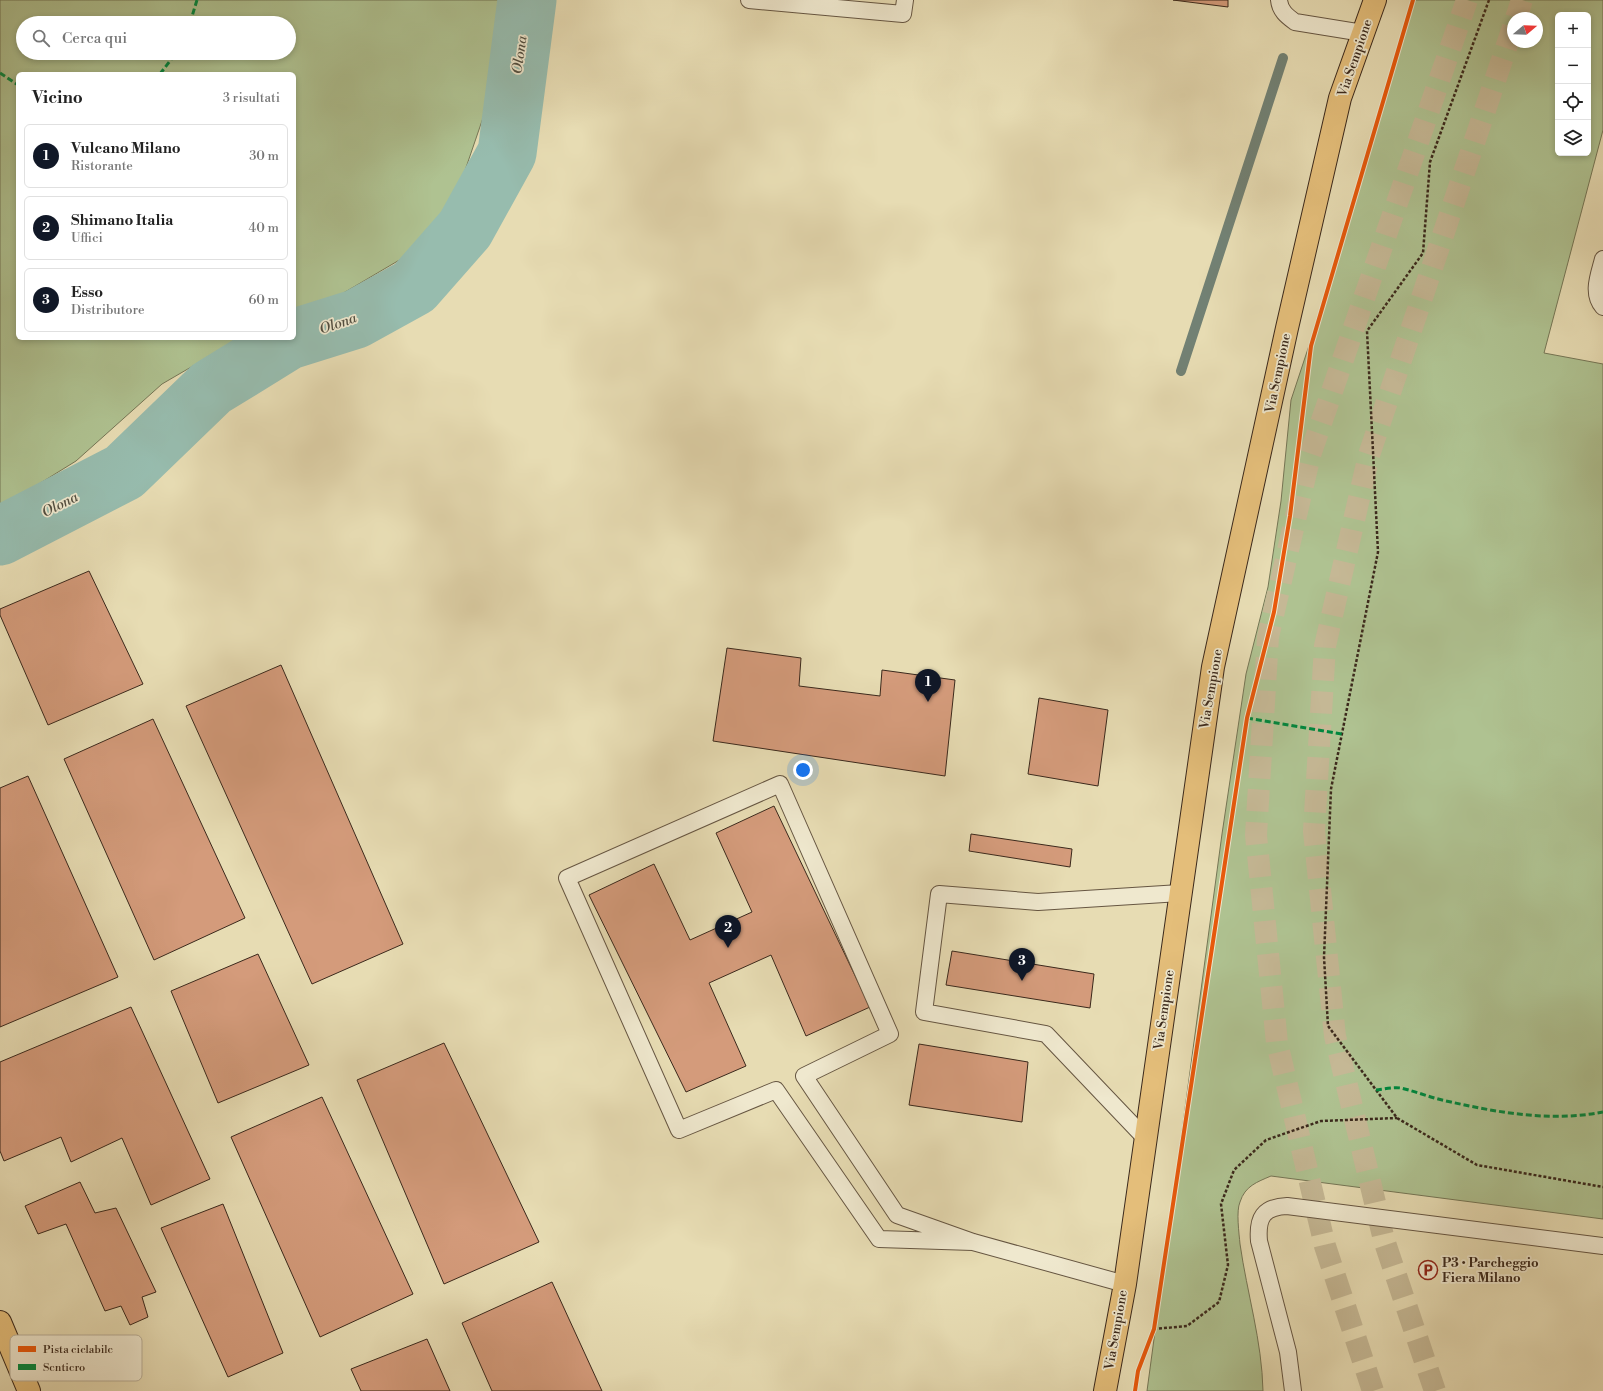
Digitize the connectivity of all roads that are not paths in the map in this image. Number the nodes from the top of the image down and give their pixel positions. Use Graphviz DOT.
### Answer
graph roads {
  1 [pos="750,0"];
  2 [pos="905,0"];
  3 [pos="1279,0"];
  4 [pos="1375,0"];
  5 [pos="1364,33"];
  6 [pos="1603,259"];
  7 [pos="1603,307"];
  8 [pos="1180,893"];
  9 [pos="1146,1139"];
  10 [pos="973,1242"];
  11 [pos="1603,1246"];
  12 [pos="1125,1284"];
  13 [pos="0,1322"];
  14 [pos="10,1346"];
  15 [pos="25,1381"];
  16 [pos="29,1391"];
  17 [pos="1105,1391"];
  18 [pos="1292,1391"];
  1 -- 2 [label="lane"];
  3 -- 5 [label="lane"];
  4 -- 5 [label="main road, Via Sempione"];
  5 -- 8 [label="main road, Via Sempione"];
  6 -- 7 [label="lane"];
  8 -- 9 [label="main road, Via Sempione"];
  8 -- 9 [label="lane"];
  9 -- 12 [label="main road, Via Sempione"];
  10 -- 10 [label="lane"];
  10 -- 12 [label="lane"];
  11 -- 18 [label="lane"];
  12 -- 17 [label="main road, Via Sempione"];
  13 -- 14 [label="main road"];
  15 -- 16 [label="main road"];
}
